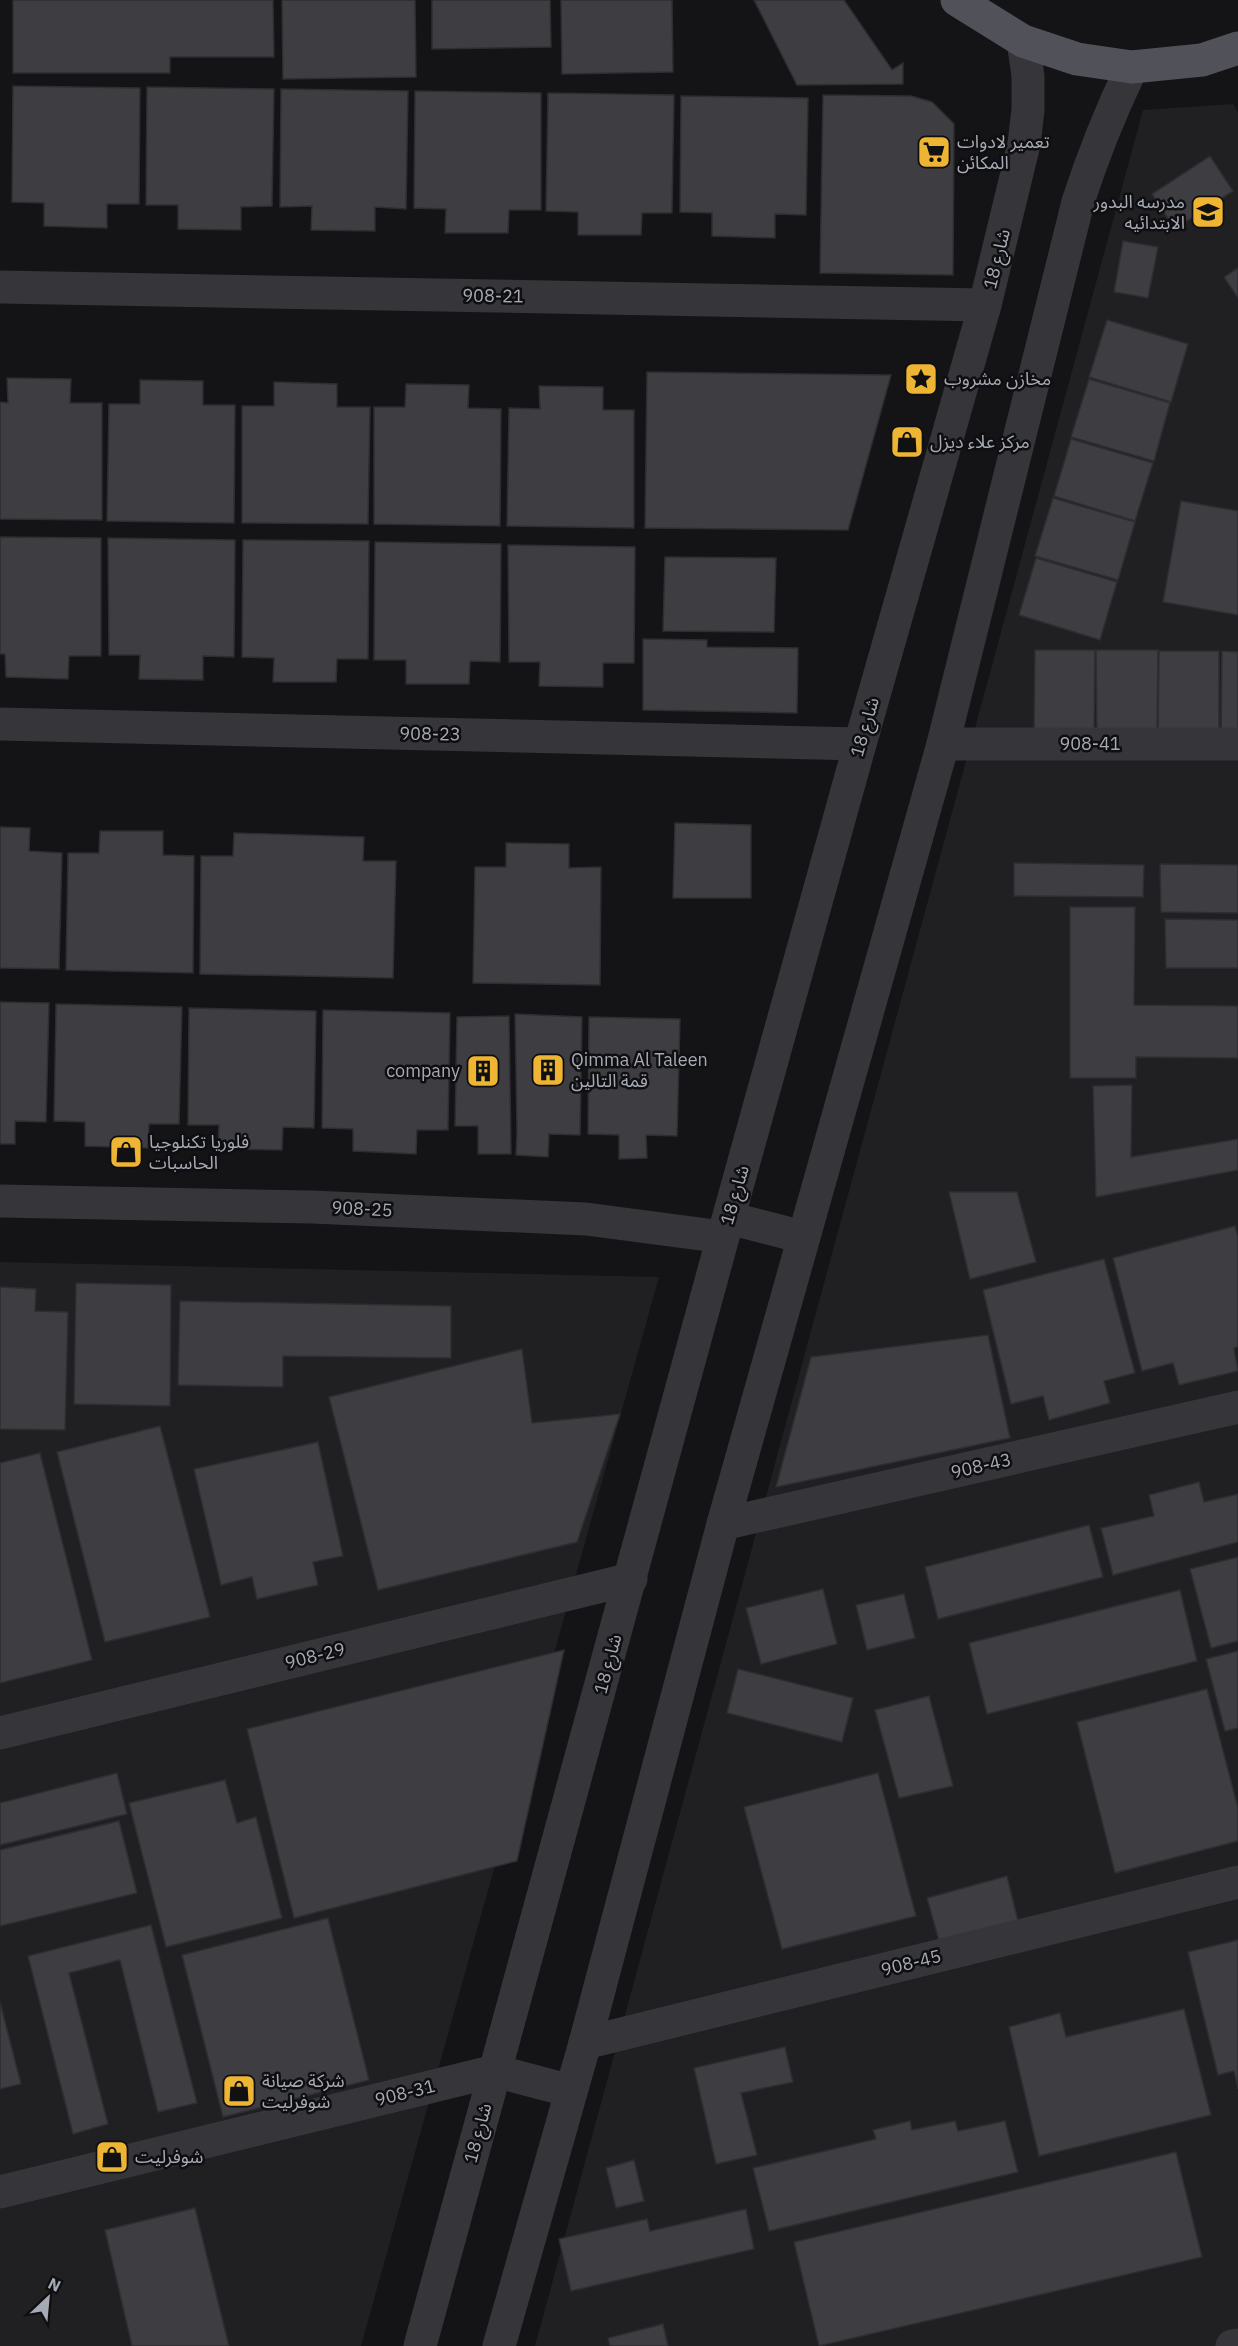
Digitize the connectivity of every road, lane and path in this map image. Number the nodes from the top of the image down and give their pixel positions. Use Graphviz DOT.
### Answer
graph roads {
  1 [pos="957,0"];
  2 [pos="1023,41"];
  3 [pos="1238,48"];
  4 [pos="1132,67"];
  5 [pos="0,287"];
  6 [pos="985,305"];
  7 [pos="0,724"];
  8 [pos="860,744"];
  9 [pos="943,744"];
  10 [pos="1238,744"];
  11 [pos="0,1201"];
  12 [pos="726,1228"];
  13 [pos="803,1237"];
  14 [pos="1238,1407"];
  15 [pos="723,1524"];
  16 [pos="631,1579"];
  17 [pos="0,1732"];
  18 [pos="1238,1882"];
  19 [pos="585,2043"];
  20 [pos="495,2071"];
  21 [pos="570,2091"];
  22 [pos="0,2192"];
  23 [pos="1238,2344"];
  24 [pos="420,2346"];
  25 [pos="499,2346"];
  26 [pos="1232,2346"];
  1 -- 2 [label="main road"];
  2 -- 4 [label="main road"];
  2 -- 6 [label="street, شارع 18"];
  3 -- 4 [label="main road"];
  4 -- 9 [label="street"];
  5 -- 6 [label="street, 908-21"];
  6 -- 8 [label="street, شارع 18"];
  7 -- 8 [label="street, 908-23"];
  8 -- 12 [label="street, شارع 18"];
  9 -- 10 [label="street, 908-41"];
  9 -- 13 [label="street"];
  11 -- 12 [label="street, 908-25"];
  12 -- 13 [label="street, 908-25"];
  12 -- 16 [label="street, شارع 18"];
  13 -- 15 [label="street"];
  14 -- 15 [label="street, 908-43"];
  15 -- 19 [label="street"];
  16 -- 17 [label="street, 908-29"];
  16 -- 20 [label="street, شارع 18"];
  18 -- 19 [label="street, 908-45"];
  19 -- 21 [label="street"];
  20 -- 21 [label="street"];
  20 -- 22 [label="street, 908-31"];
  20 -- 24 [label="street, شارع 18"];
  21 -- 25 [label="street"];
  23 -- 26 [label="street"];
}
